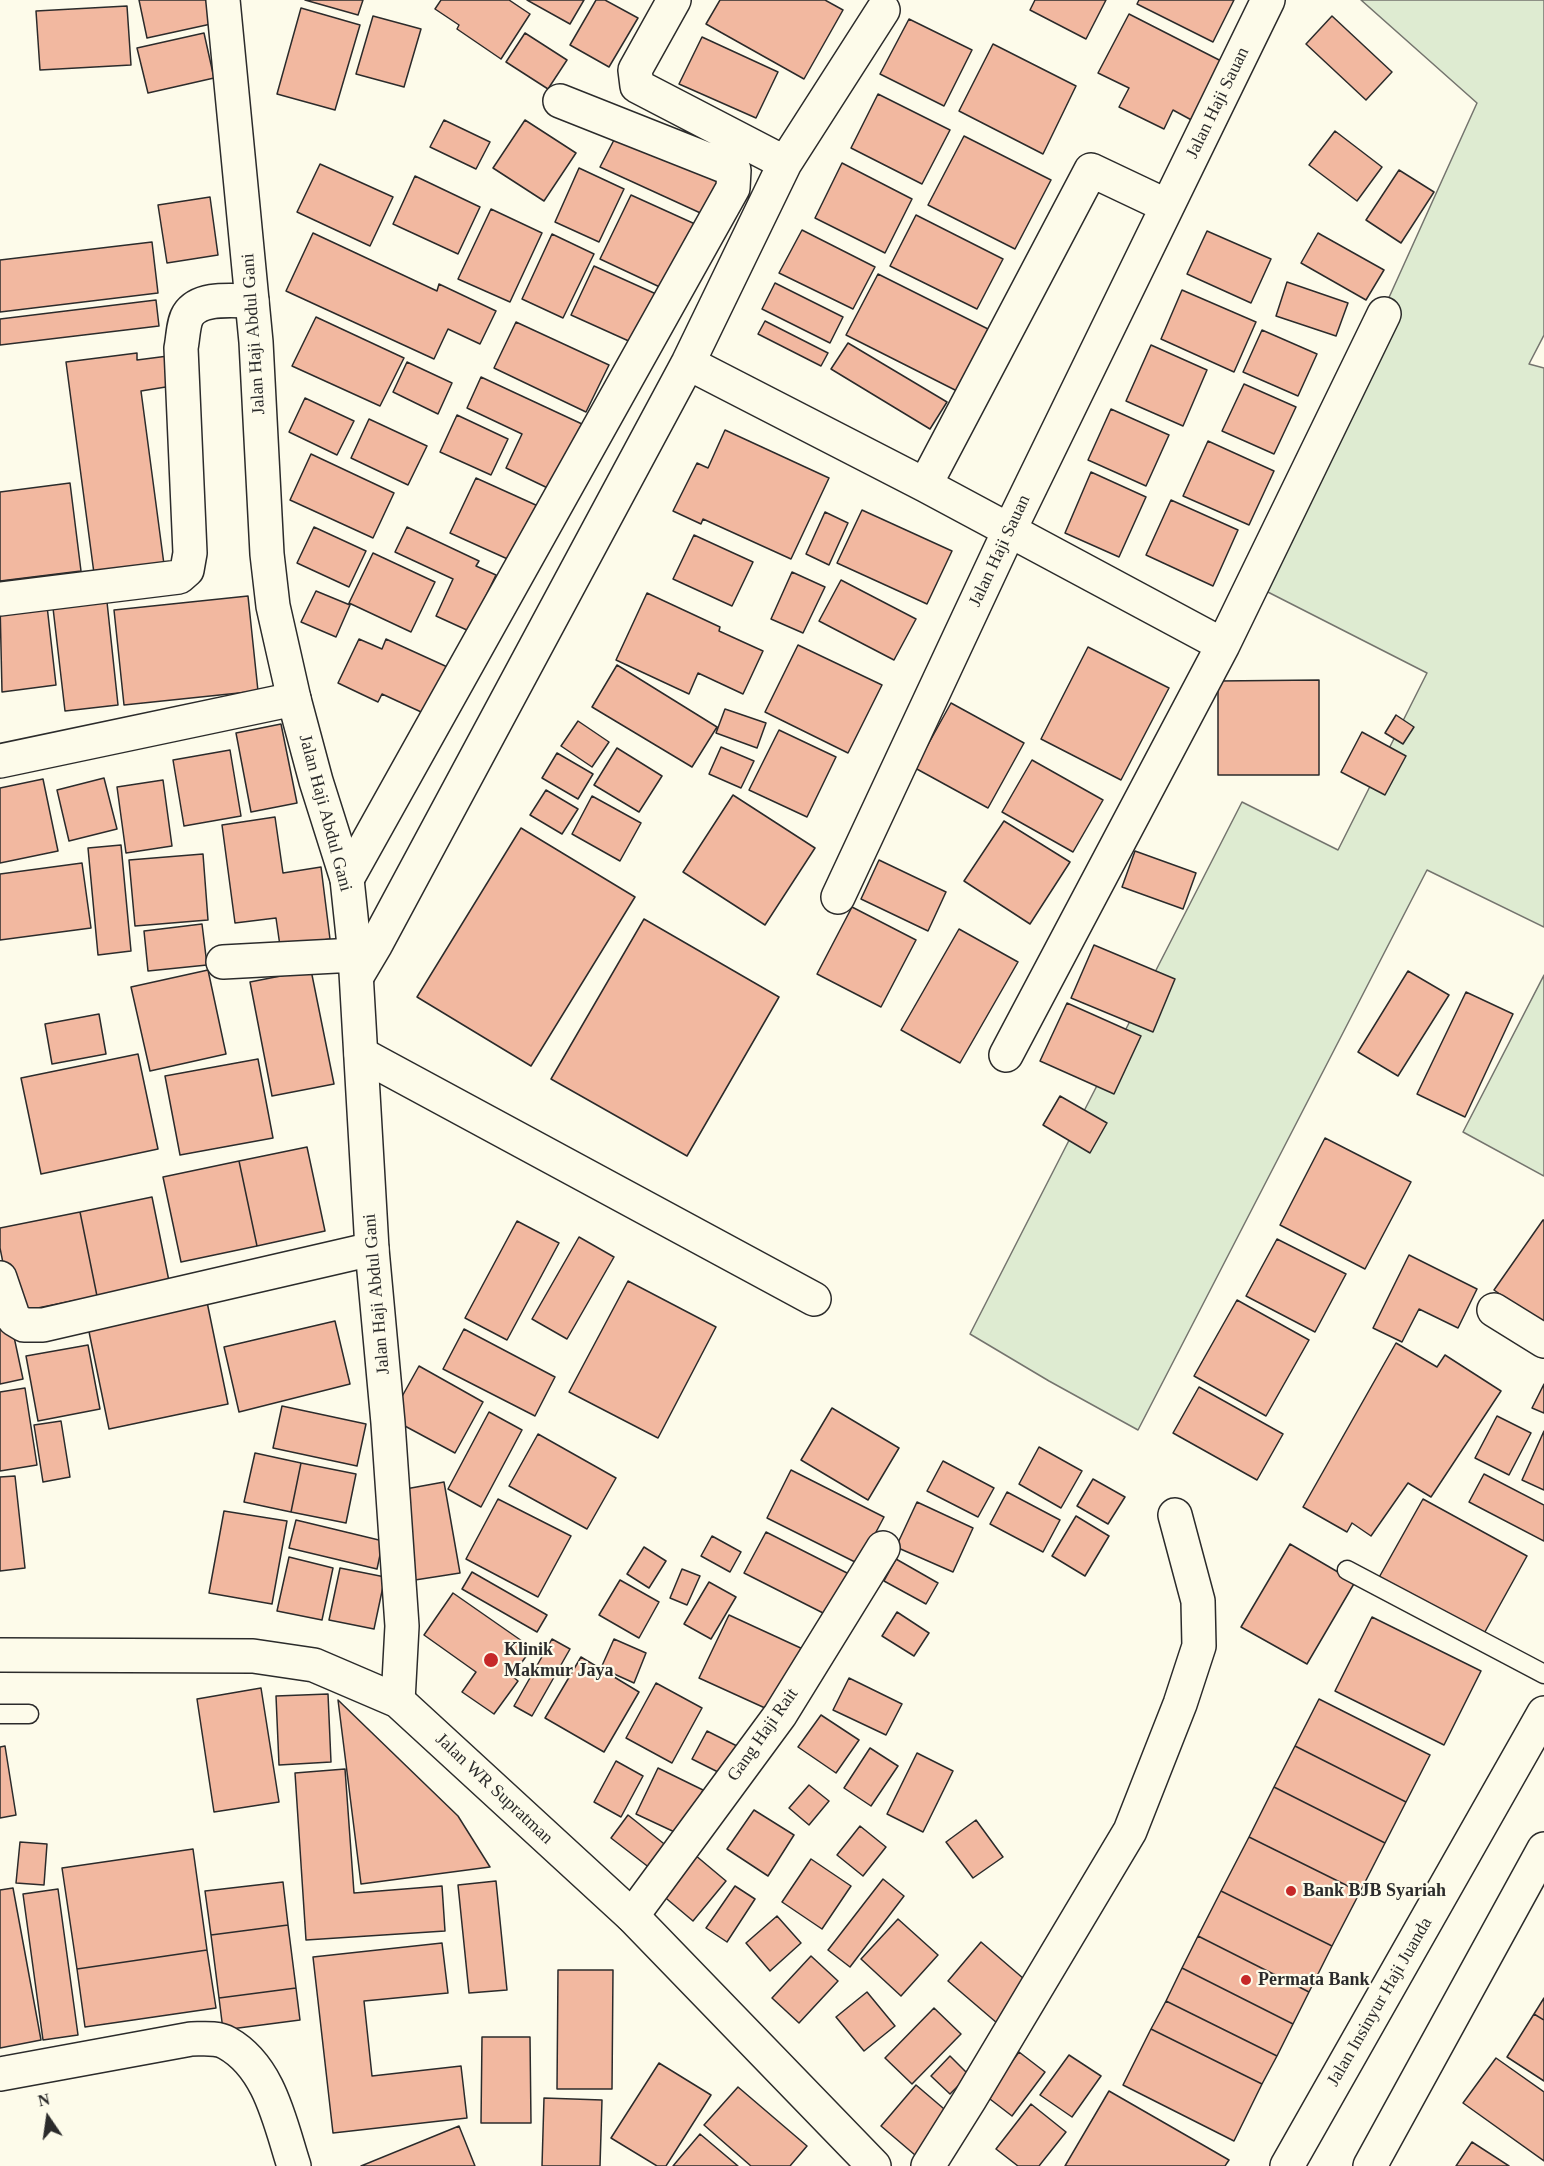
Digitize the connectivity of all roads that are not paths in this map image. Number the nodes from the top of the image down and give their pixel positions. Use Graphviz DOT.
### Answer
graph roads {
  1 [pos="223,0"];
  2 [pos="675,0"];
  3 [pos="1268,0"];
  4 [pos="884,10"];
  5 [pos="560,101"];
  6 [pos="785,162"];
  7 [pos="1167,206"];
  8 [pos="252,301"];
  9 [pos="1384,314"];
  10 [pos="688,363"];
  11 [pos="925,485"];
  12 [pos="1009,531"];
  13 [pos="0,599"];
  14 [pos="1223,645"];
  15 [pos="294,699"];
  16 [pos="0,761"];
  17 [pos="347,879"];
  18 [pos="838,897"];
  19 [pos="223,962"];
  20 [pos="356,965"];
  21 [pos="361,1054"];
  22 [pos="1006,1054"];
  23 [pos="372,1249"];
  24 [pos="0,1278"];
  25 [pos="814,1299"];
  26 [pos="1494,1310"];
  27 [pos="1544,1341"];
  28 [pos="1175,1515"];
  29 [pos="883,1548"];
  30 [pos="1347,1570"];
  31 [pos="0,1655"];
  32 [pos="1544,1674"];
  33 [pos="398,1701"];
  34 [pos="1544,1713"];
  35 [pos="0,1714"];
  36 [pos="29,1714"];
  37 [pos="1544,1849"];
  38 [pos="632,1916"];
  39 [pos="0,2074"];
  40 [pos="294,2166"];
  41 [pos="874,2166"];
  42 [pos="928,2166"];
  43 [pos="1287,2166"];
  44 [pos="1370,2166"];
  1 -- 8 [label="main road, Jalan Haji Abdul Gani"];
  2 -- 6 [label="main road"];
  3 -- 7 [label="main road, Jalan Haji Sauan"];
  4 -- 6 [label="main road"];
  5 -- 17 [label="main road"];
  6 -- 10 [label="main road"];
  7 -- 11 [label="main road"];
  7 -- 12 [label="main road, Jalan Haji Sauan"];
  8 -- 13 [label="main road"];
  8 -- 15 [label="main road, Jalan Haji Abdul Gani"];
  9 -- 14 [label="main road"];
  10 -- 11 [label="main road"];
  10 -- 20 [label="main road"];
  11 -- 12 [label="main road"];
  12 -- 14 [label="main road"];
  12 -- 18 [label="main road, Jalan Haji Sauan"];
  14 -- 22 [label="main road"];
  15 -- 16 [label="main road"];
  15 -- 17 [label="main road, Jalan Haji Abdul Gani"];
  17 -- 20 [label="main road, Jalan Haji Abdul Gani"];
  19 -- 20 [label="main road"];
  20 -- 21 [label="main road, Jalan Haji Abdul Gani"];
  21 -- 23 [label="main road, Jalan Haji Abdul Gani"];
  21 -- 25 [label="main road"];
  23 -- 24 [label="main road"];
  23 -- 33 [label="main road, Jalan Haji Abdul Gani"];
  26 -- 27 [label="main road"];
  28 -- 42 [label="main road"];
  29 -- 38 [label="main road, Gang Haji Rait"];
  30 -- 32 [label="lane"];
  31 -- 33 [label="main road, Jalan WR Supratman"];
  33 -- 38 [label="main road, Jalan WR Supratman"];
  34 -- 43 [label="main road, Jalan Insinyur Haji Juanda"];
  35 -- 36 [label="lane"];
  37 -- 44 [label="main road"];
  38 -- 41 [label="main road, Jalan WR Supratman"];
  39 -- 40 [label="main road"];
}
